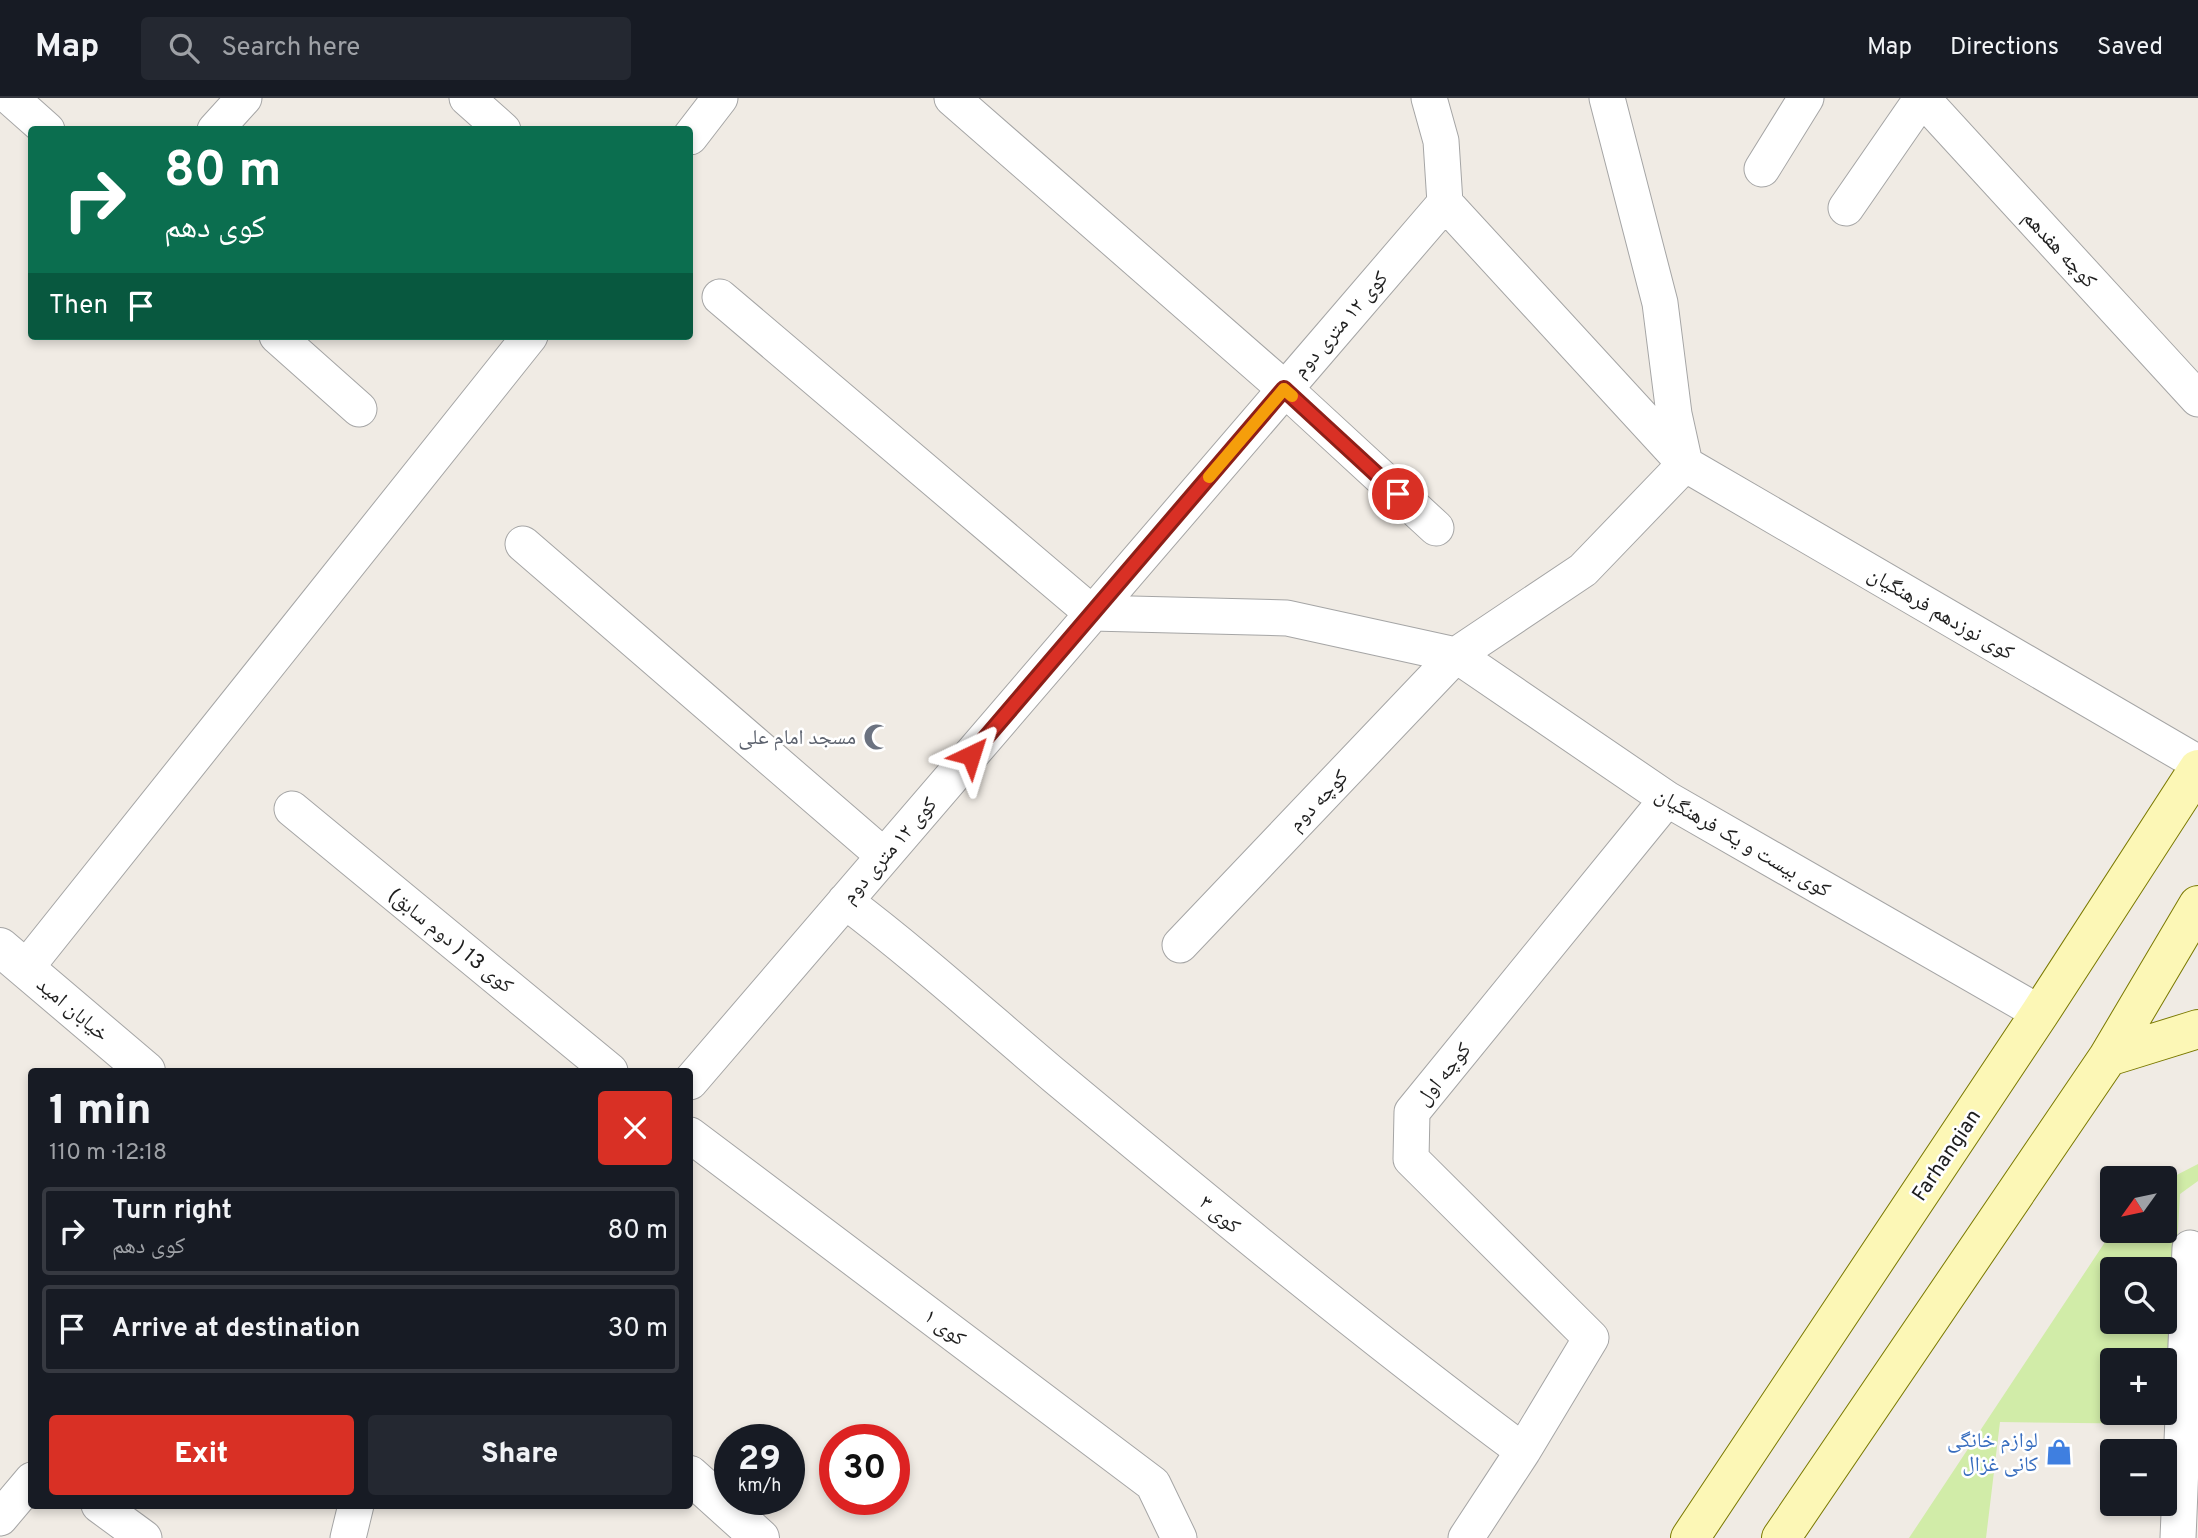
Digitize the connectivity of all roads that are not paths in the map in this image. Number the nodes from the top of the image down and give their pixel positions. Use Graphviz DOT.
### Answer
graph roads {
  1 [pos="11,98"];
  2 [pos="244,98"];
  3 [pos="467,98"];
  4 [pos="720,98"];
  5 [pos="952,98"];
  6 [pos="1429,98"];
  7 [pos="1607,98"];
  8 [pos="1806,98"];
  9 [pos="1922,98"];
  10 [pos="42,126"];
  11 [pos="219,126"];
  12 [pos="498,126"];
  13 [pos="693,133"];
  14 [pos="1762,169"];
  15 [pos="1445,203"];
  16 [pos="1846,208"];
  17 [pos="720,298"];
  18 [pos="281,340"];
  19 [pos="527,340"];
  20 [pos="1284,389"];
  21 [pos="2198,399"];
  22 [pos="359,409"];
  23 [pos="1685,464"];
  24 [pos="1436,528"];
  25 [pos="523,544"];
  26 [pos="1092,613"];
  27 [pos="1456,655"];
  28 [pos="2198,763"];
  29 [pos="2198,769"];
  30 [pos="1667,799"];
  31 [pos="292,809"];
  32 [pos="884,856"];
  33 [pos="845,901"];
  34 [pos="2198,905"];
  35 [pos="1180,945"];
  36 [pos="13,958"];
  37 [pos="2040,1013"];
  38 [pos="2198,1029"];
  39 [pos="2108,1057"];
  40 [pos="142,1068"];
  41 [pos="606,1068"];
  42 [pos="693,1078"];
  43 [pos="693,1137"];
  44 [pos="2190,1248"];
  45 [pos="1523,1451"];
  46 [pos="693,1478"];
  47 [pos="28,1485"];
  48 [pos="104,1509"];
  49 [pos="355,1509"];
  50 [pos="0,1518"];
  51 [pos="144,1538"];
  52 [pos="348,1538"];
  53 [pos="760,1538"];
  54 [pos="1179,1538"];
  55 [pos="1466,1538"];
  56 [pos="1690,1538"];
  57 [pos="1781,1538"];
  58 [pos="2178,1538"];
  1 -- 10 [label="street"];
  2 -- 11 [label="street"];
  3 -- 12 [label="street"];
  4 -- 13 [label="street"];
  5 -- 20 [label="street"];
  6 -- 15 [label="street"];
  7 -- 23 [label="street"];
  8 -- 14 [label="street"];
  9 -- 16 [label="street"];
  9 -- 21 [label="street, کوچه هفدهم"];
  15 -- 20 [label="street, کوی ۱۲ متری دوم"];
  15 -- 23 [label="street, کوی نوزدهم فرهنگیان"];
  17 -- 26 [label="street"];
  18 -- 22 [label="street"];
  19 -- 36 [label="street"];
  20 -- 24 [label="street"];
  20 -- 26 [label="street, کوی ۱۲ متری دوم"];
  23 -- 27 [label="street, کوچه دوم"];
  23 -- 28 [label="street, کوی نوزدهم فرهنگیان"];
  25 -- 32 [label="street"];
  26 -- 27 [label="street"];
  26 -- 32 [label="street, کوی ۱۲ متری دوم"];
  27 -- 30 [label="street, کوی بیست و یک فرهنگیان"];
  27 -- 35 [label="street, کوچه دوم"];
  29 -- 37 [label="main road, Farhangian"];
  30 -- 37 [label="street, کوی بیست و یک فرهنگیان"];
  30 -- 45 [label="street, کوچه اول"];
  31 -- 41 [label="street, کوی 13 ( دوم سابق)"];
  32 -- 33 [label="street, کوی ۱۲ متری دوم"];
  33 -- 42 [label="street, کوی ۱۲ متری دوم"];
  33 -- 45 [label="street, کوی ۳"];
  34 -- 39 [label="main road"];
  36 -- 40 [label="street, خیابان امید"];
  37 -- 56 [label="main road, Farhangian"];
  38 -- 39 [label="main road"];
  39 -- 57 [label="main road"];
  43 -- 54 [label="street, کوی ۱"];
  44 -- 58 [label="street"];
  45 -- 55 [label="street"];
  46 -- 53 [label="street"];
  47 -- 50 [label="street"];
  48 -- 51 [label="street"];
  49 -- 52 [label="street"];
}
